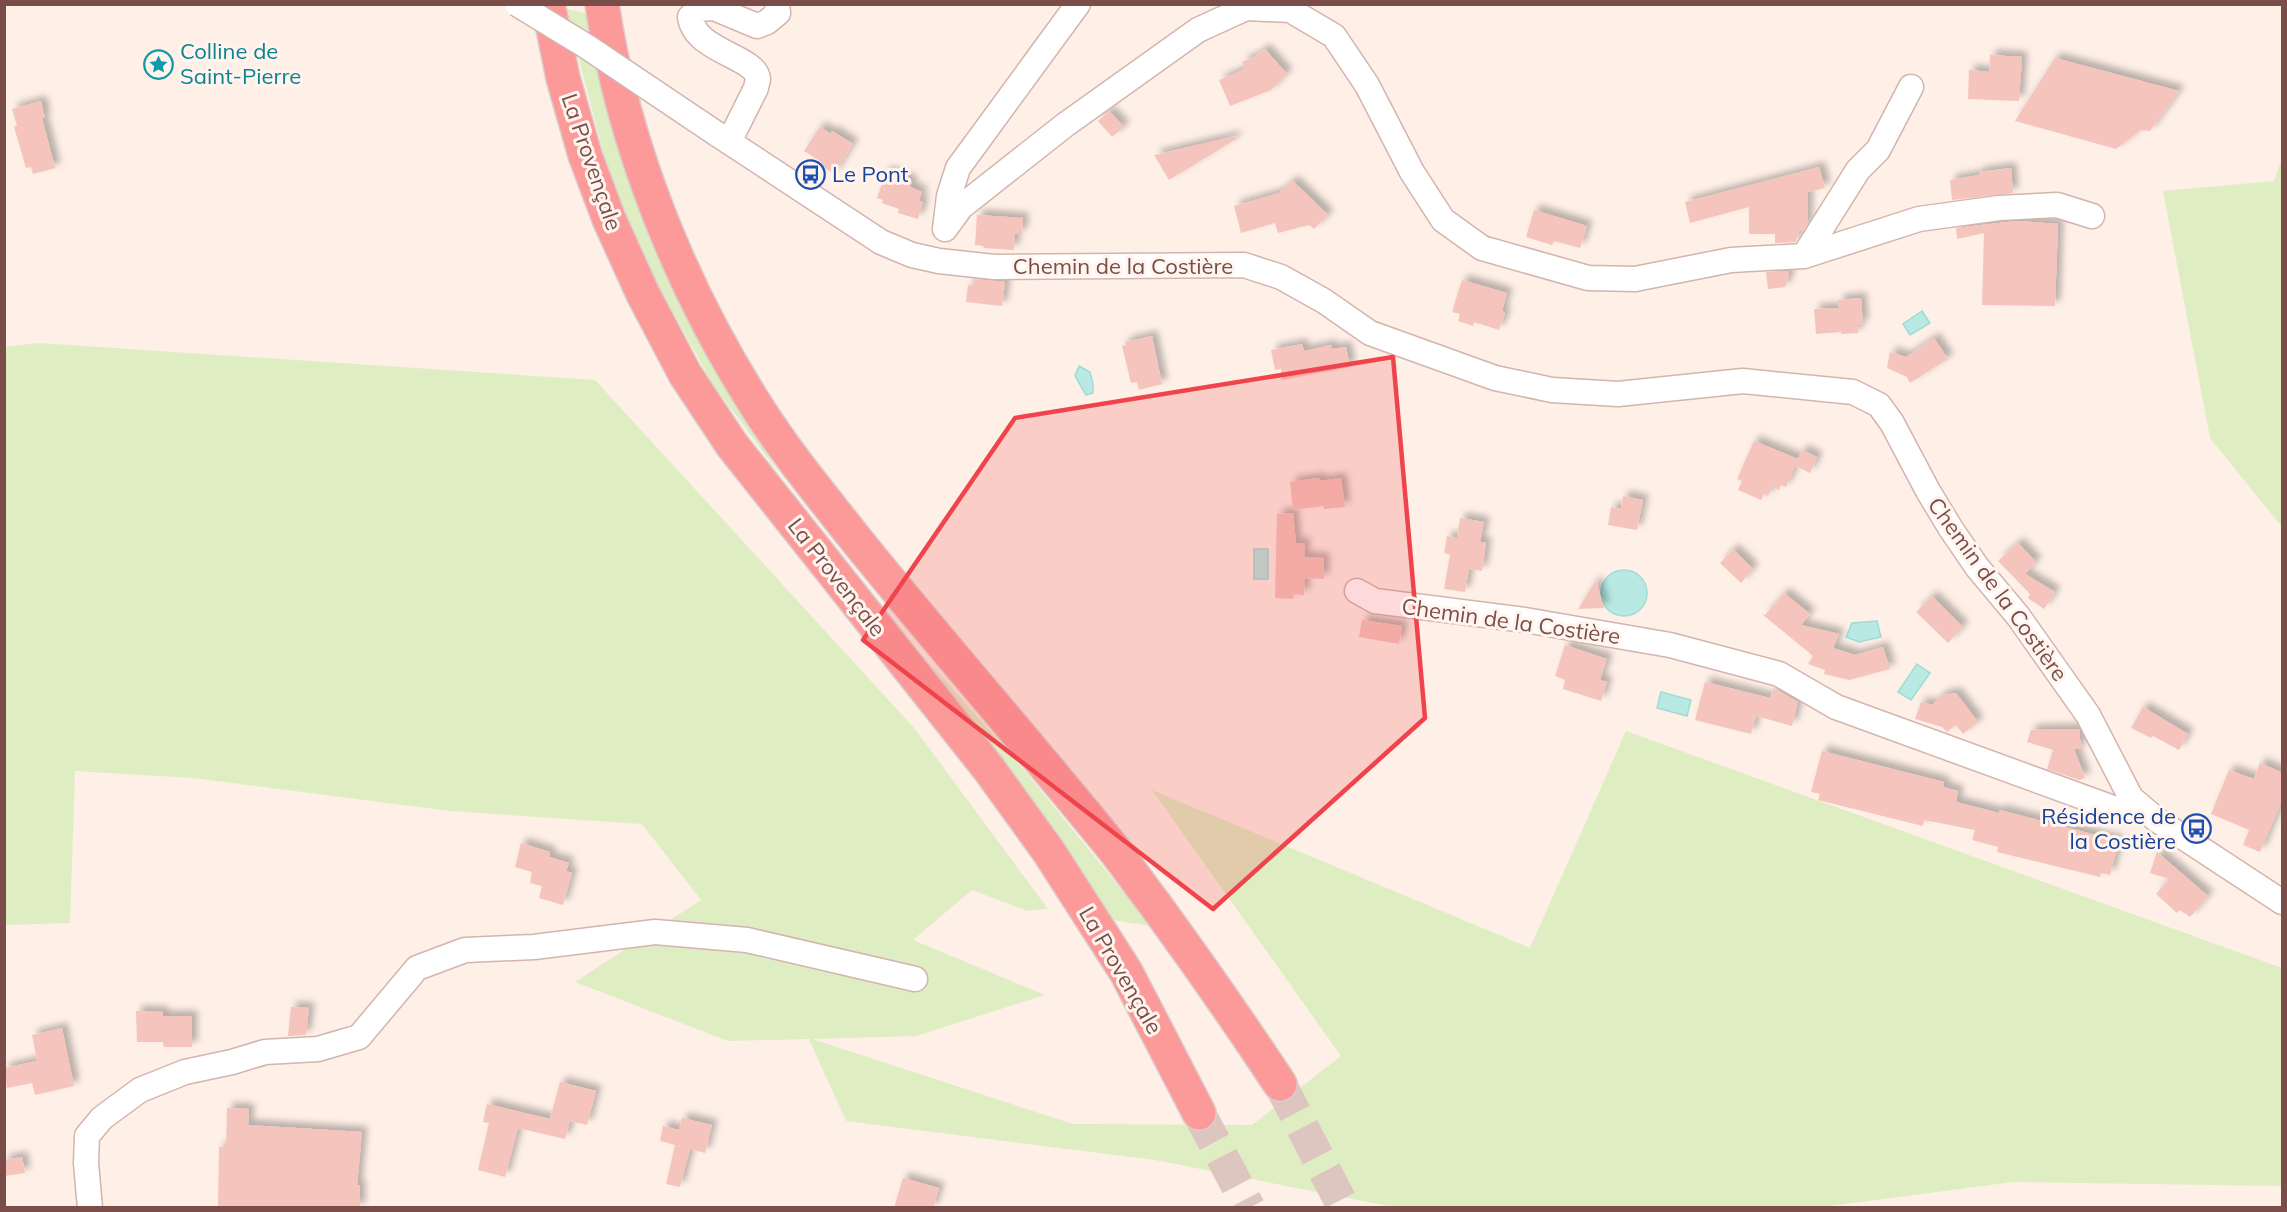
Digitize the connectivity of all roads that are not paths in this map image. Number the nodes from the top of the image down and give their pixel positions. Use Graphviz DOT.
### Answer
graph roads {
  1 [pos="517,4"];
  2 [pos="548,4"];
  3 [pos="602,4"];
  4 [pos="777,4"];
  5 [pos="1078,4"];
  6 [pos="1911,87"];
  7 [pos="723,138"];
  8 [pos="2092,216"];
  9 [pos="945,229"];
  10 [pos="1804,256"];
  11 [pos="939,261"];
  12 [pos="1357,591"];
  13 [pos="2140,808"];
  14 [pos="2283,902"];
  15 [pos="915,979"];
  16 [pos="1280,1084"];
  17 [pos="1199,1113"];
  18 [pos="90,1208"];
  1 -- 7 [label="street, Chemin de la Costière, bridge"];
  2 -- 17 [label="highway, La Provençale"];
  3 -- 16 [label="highway, La Provençale"];
  4 -- 7 [label="street"];
  5 -- 9 [label="street"];
  6 -- 10 [label="street"];
  7 -- 11 [label="street, Chemin de la Costière"];
  8 -- 10 [label="street"];
  9 -- 10 [label="street"];
  9 -- 11 [label="street"];
  11 -- 13 [label="street, Chemin de la Costière"];
  12 -- 13 [label="street, Chemin de la Costière"];
  13 -- 14 [label="street, Chemin de la Costière"];
  15 -- 18 [label="street"];
}
